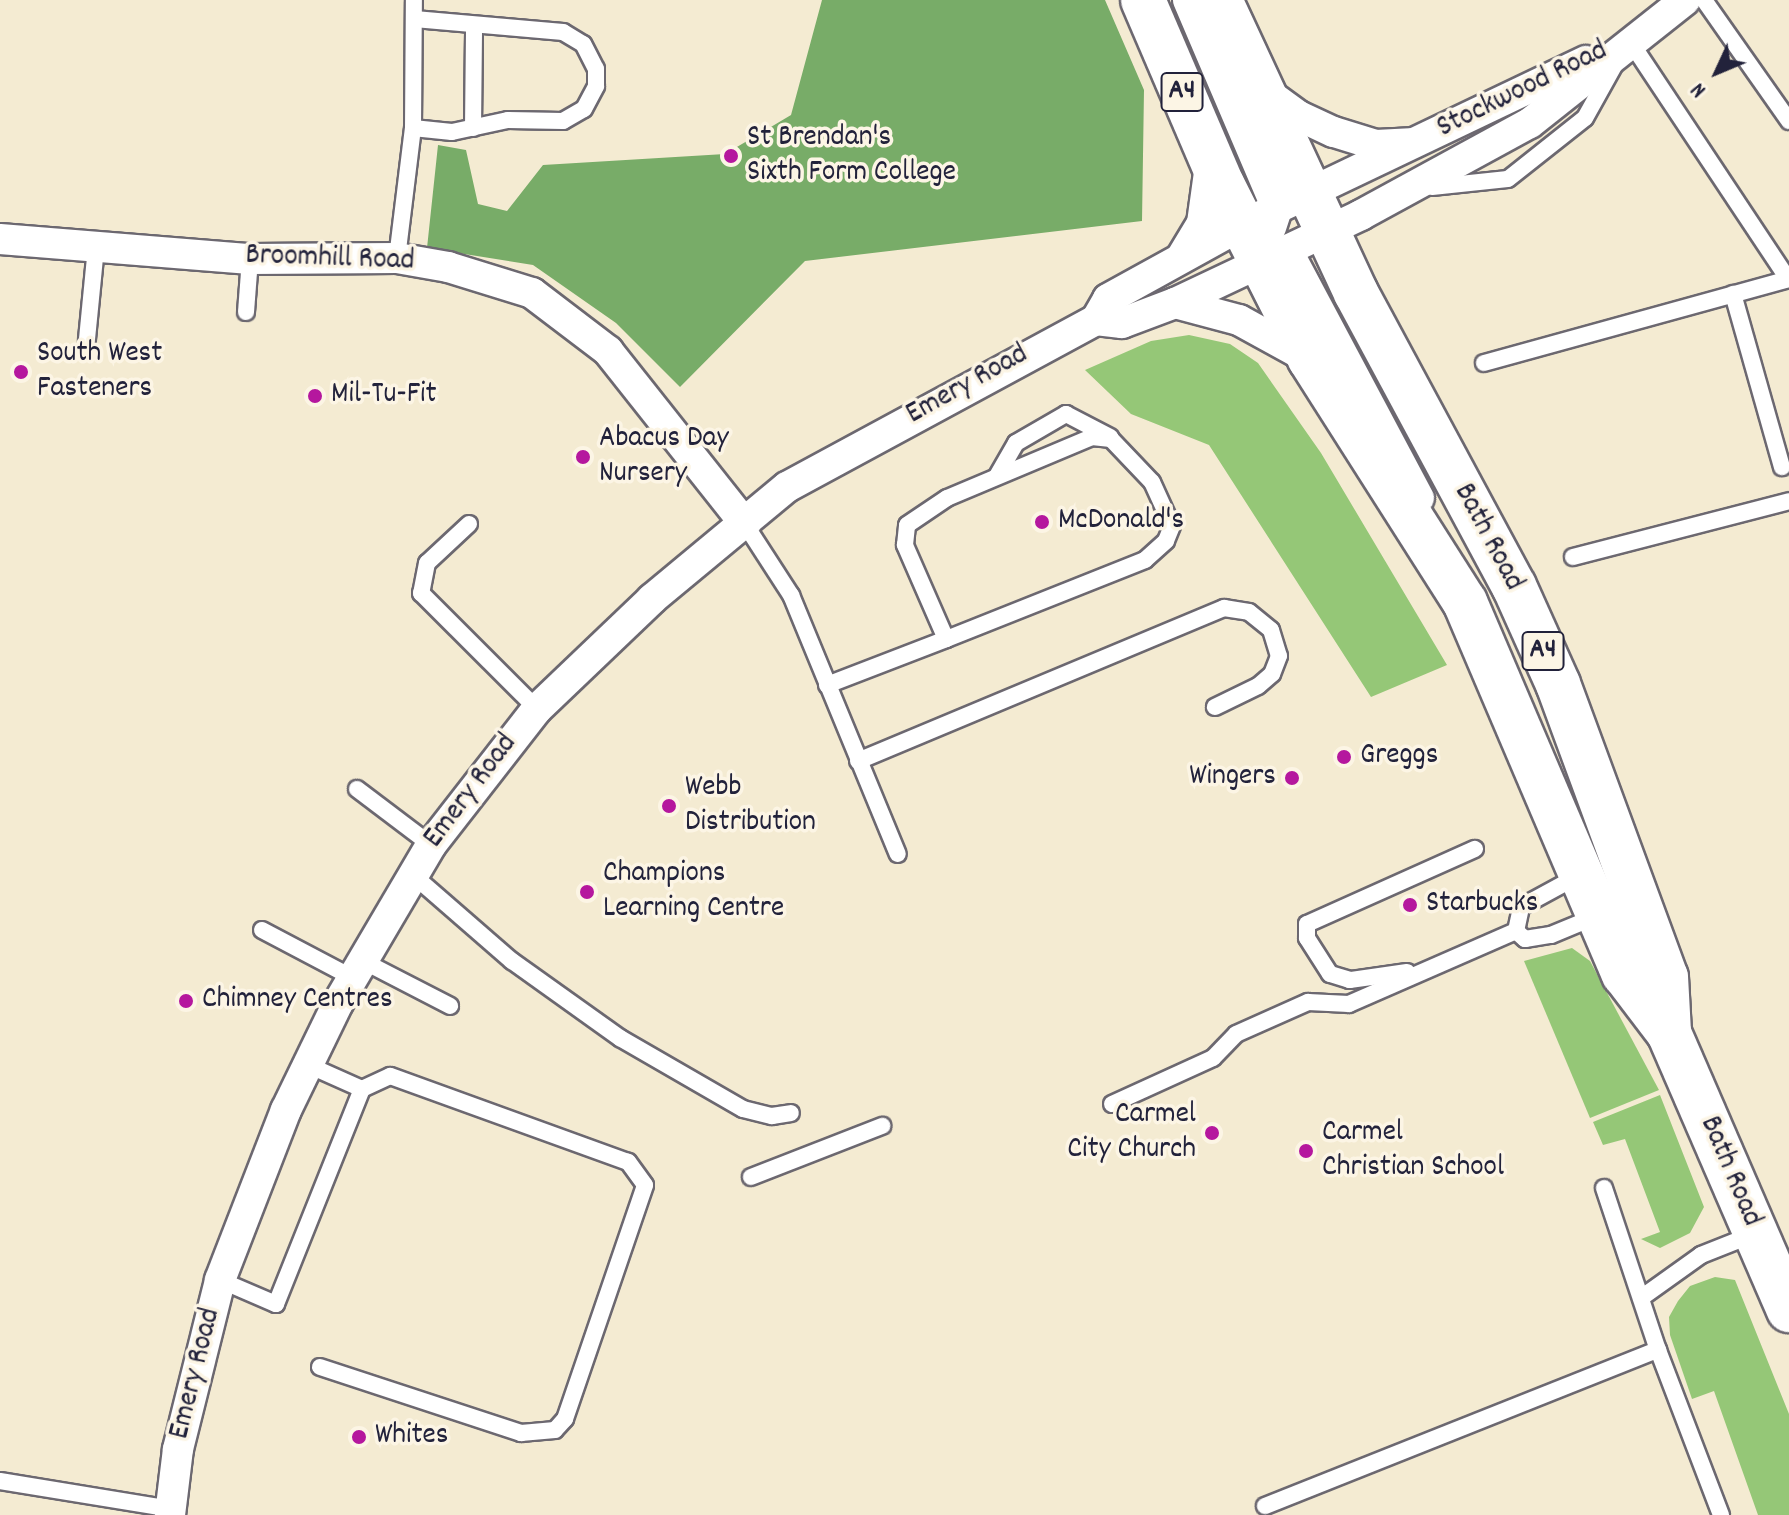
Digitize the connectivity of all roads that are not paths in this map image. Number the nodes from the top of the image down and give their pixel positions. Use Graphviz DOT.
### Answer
graph roads {
  1 [pos="414,0"];
  2 [pos="1143,0"];
  3 [pos="1188,0"];
  4 [pos="1220,0"];
  5 [pos="1685,0"];
  6 [pos="1704,0"];
  7 [pos="415,19"];
  8 [pos="474,27"];
  9 [pos="1629,40"];
  10 [pos="1262,89"];
  11 [pos="1789,121"];
  12 [pos="413,128"];
  13 [pos="473,128"];
  14 [pos="1417,142"];
  15 [pos="1211,160"];
  16 [pos="1289,215"];
  17 [pos="0,239"];
  18 [pos="96,247"];
  19 [pos="1274,257"];
  20 [pos="397,258"];
  21 [pos="250,259"];
  22 [pos="1180,259"];
  23 [pos="1788,280"];
  24 [pos="1733,294"];
  25 [pos="1175,303"];
  26 [pos="246,312"];
  27 [pos="1096,320"];
  28 [pos="87,339"];
  29 [pos="1310,359"];
  30 [pos="1484,363"];
  31 [pos="1111,439"];
  32 [pos="1782,467"];
  33 [pos="997,476"];
  34 [pos="1789,501"];
  35 [pos="469,524"];
  36 [pos="745,524"];
  37 [pos="1573,557"];
  38 [pos="1465,602"];
  39 [pos="946,639"];
  40 [pos="827,685"];
  41 [pos="1215,707"];
  42 [pos="537,709"];
  43 [pos="858,761"];
  44 [pos="357,789"];
  45 [pos="431,845"];
  46 [pos="1475,849"];
  47 [pos="898,854"];
  48 [pos="413,875"];
  49 [pos="1608,893"];
  50 [pos="262,930"];
  51 [pos="1516,931"];
  52 [pos="358,969"];
  53 [pos="1428,969"];
  54 [pos="450,1006"];
  55 [pos="308,1065"];
  56 [pos="362,1089"];
  57 [pos="1112,1104"];
  58 [pos="791,1113"];
  59 [pos="882,1126"];
  60 [pos="751,1177"];
  61 [pos="1604,1188"];
  62 [pos="1755,1233"];
  63 [pos="220,1280"];
  64 [pos="1641,1298"];
  65 [pos="1789,1310"];
  66 [pos="1658,1350"];
  67 [pos="320,1367"];
  68 [pos="0,1481"];
  69 [pos="1265,1506"];
  70 [pos="171,1512"];
  71 [pos="1721,1515"];
  1 -- 7 [label="lane"];
  2 -- 15 [label="highway, Bath Road / A4"];
  3 -- 16 [label="street, Bath Road"];
  4 -- 10 [label="highway, Bath Road / A4"];
  5 -- 9 [label="street, Stockwood Road"];
  6 -- 11 [label="lane"];
  7 -- 8 [label="lane"];
  7 -- 12 [label="lane"];
  8 -- 13 [label="lane"];
  8 -- 13 [label="lane"];
  9 -- 14 [label="street, Stockwood Road"];
  9 -- 16 [label="street, Stockwood Road"];
  9 -- 23 [label="lane"];
  10 -- 14 [label="street, Stockwood Road"];
  10 -- 16 [label="highway, Bath Road / A4"];
  12 -- 13 [label="lane"];
  12 -- 20 [label="lane"];
  14 -- 16 [label="street, Stockwood Road"];
  15 -- 16 [label="highway, Bath Road / A4"];
  15 -- 22 [label="street"];
  16 -- 19 [label="highway, Bath Road / A4"];
  16 -- 19 [label="street"];
  16 -- 19 [label="street, Stockwood Road"];
  16 -- 22 [label="street, Emery Road"];
  16 -- 49 [label="highway, Bath Road / A4"];
  17 -- 18 [label="street, Broomhill Road"];
  18 -- 21 [label="street, Broomhill Road"];
  18 -- 28 [label="lane"];
  19 -- 25 [label="street, Emery Road"];
  19 -- 29 [label="highway, Bath Road / A4"];
  19 -- 38 [label="street, Bath Road"];
  20 -- 21 [label="street, Broomhill Road"];
  20 -- 36 [label="street, Broomhill Road"];
  21 -- 26 [label="lane"];
  22 -- 27 [label="street, Emery Road"];
  23 -- 24 [label="lane"];
  24 -- 30 [label="lane"];
  24 -- 32 [label="lane"];
  25 -- 27 [label="street, Emery Road"];
  25 -- 29 [label="street"];
  27 -- 36 [label="street, Emery Road"];
  29 -- 38 [label="highway, Bath Road / A4"];
  31 -- 33 [label="lane"];
  31 -- 33 [label="lane"];
  31 -- 39 [label="lane"];
  33 -- 39 [label="lane"];
  34 -- 37 [label="lane"];
  35 -- 42 [label="lane"];
  36 -- 40 [label="lane"];
  36 -- 42 [label="street, Emery Road"];
  38 -- 49 [label="highway, Bath Road / A4"];
  39 -- 40 [label="lane"];
  40 -- 43 [label="lane"];
  41 -- 43 [label="lane"];
  42 -- 45 [label="street, Emery Road"];
  43 -- 47 [label="lane"];
  44 -- 45 [label="lane"];
  45 -- 48 [label="street, Emery Road"];
  46 -- 53 [label="lane"];
  48 -- 52 [label="street, Emery Road"];
  48 -- 58 [label="lane"];
  49 -- 51 [label="lane"];
  49 -- 51 [label="lane"];
  49 -- 62 [label="highway, Bath Road / A4"];
  50 -- 52 [label="lane"];
  51 -- 53 [label="lane"];
  52 -- 54 [label="lane"];
  52 -- 55 [label="street, Emery Road"];
  53 -- 57 [label="lane"];
  55 -- 56 [label="lane"];
  55 -- 63 [label="street, Emery Road"];
  56 -- 63 [label="lane"];
  56 -- 67 [label="lane"];
  59 -- 60 [label="lane"];
  61 -- 64 [label="lane"];
  62 -- 64 [label="lane"];
  62 -- 65 [label="highway, Bath Road / A4"];
  63 -- 70 [label="street, Emery Road"];
  64 -- 66 [label="lane"];
  66 -- 69 [label="lane"];
  66 -- 71 [label="lane"];
  68 -- 70 [label="lane"];
}
